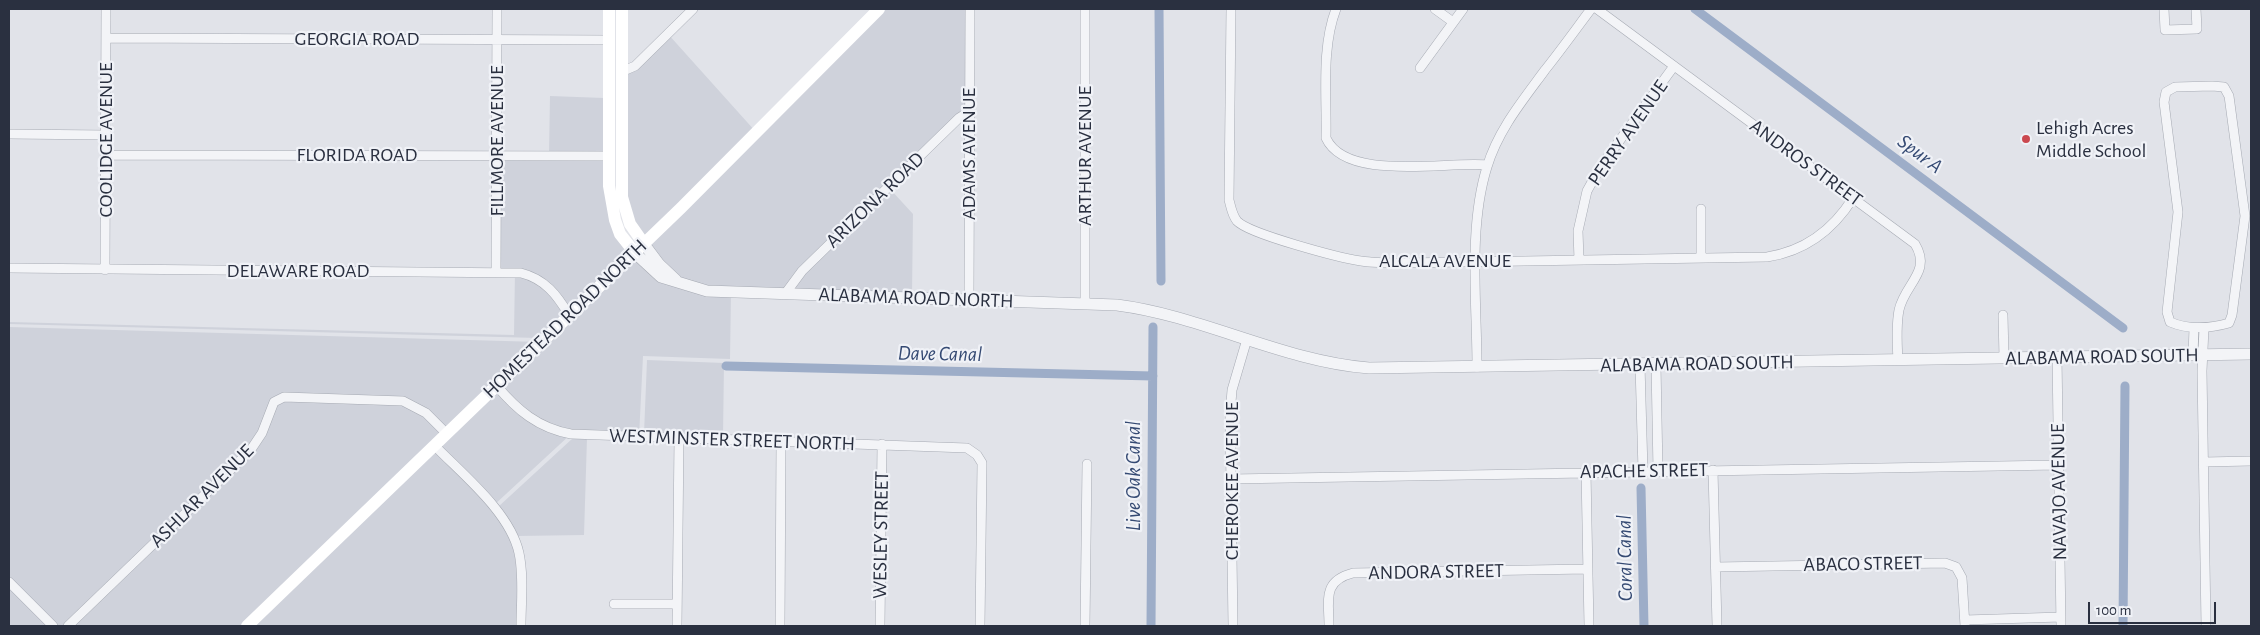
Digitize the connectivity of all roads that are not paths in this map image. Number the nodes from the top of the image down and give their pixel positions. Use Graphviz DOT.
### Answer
graph roads {
  1 [pos="106,9"];
  2 [pos="497,9"];
  3 [pos="609,9"];
  4 [pos="622,9"];
  5 [pos="693,9"];
  6 [pos="879,9"];
  7 [pos="970,9"];
  8 [pos="1086,9"];
  9 [pos="1231,9"];
  10 [pos="1336,9"];
  11 [pos="1436,9"];
  12 [pos="1463,9"];
  13 [pos="1591,9"];
  14 [pos="1597,9"];
  15 [pos="2164,9"];
  16 [pos="2196,9"];
  17 [pos="1453,22"];
  18 [pos="106,38"];
  19 [pos="608,40"];
  20 [pos="497,41"];
  21 [pos="1674,66"];
  22 [pos="1420,68"];
  23 [pos="622,72"];
  24 [pos="970,111"];
  25 [pos="9,134"];
  26 [pos="106,135"];
  27 [pos="106,154"];
  28 [pos="497,156"];
  29 [pos="609,156"];
  30 [pos="1487,166"];
  31 [pos="1853,198"];
  32 [pos="1701,209"];
  33 [pos="639,248"];
  34 [pos="1701,258"];
  35 [pos="1578,260"];
  36 [pos="1476,261"];
  37 [pos="9,268"];
  38 [pos="105,270"];
  39 [pos="496,272"];
  40 [pos="785,294"];
  41 [pos="969,300"];
  42 [pos="1085,304"];
  43 [pos="1152,311"];
  44 [pos="569,315"];
  45 [pos="2003,315"];
  46 [pos="2194,328"];
  47 [pos="2204,328"];
  48 [pos="1247,339"];
  49 [pos="2251,354"];
  50 [pos="2198,355"];
  51 [pos="2057,357"];
  52 [pos="2004,358"];
  53 [pos="1898,360"];
  54 [pos="1656,364"];
  55 [pos="1640,365"];
  56 [pos="1477,367"];
  57 [pos="496,385"];
  58 [pos="446,433"];
  59 [pos="679,438"];
  60 [pos="781,441"];
  61 [pos="882,444"];
  62 [pos="434,445"];
  63 [pos="2251,461"];
  64 [pos="2204,462"];
  65 [pos="1087,464"];
  66 [pos="2058,465"];
  67 [pos="1713,470"];
  68 [pos="1643,471"];
  69 [pos="1658,471"];
  70 [pos="1586,472"];
  71 [pos="1231,479"];
  72 [pos="1716,567"];
  73 [pos="1587,569"];
  74 [pos="9,582"];
  75 [pos="614,604"];
  76 [pos="677,604"];
  77 [pos="2061,622"];
  78 [pos="1965,623"];
  79 [pos="52,626"];
  80 [pos="68,626"];
  81 [pos="247,626"];
  82 [pos="521,626"];
  83 [pos="677,626"];
  84 [pos="780,626"];
  85 [pos="880,626"];
  86 [pos="980,626"];
  87 [pos="1085,626"];
  88 [pos="1233,626"];
  89 [pos="1329,626"];
  90 [pos="1589,626"];
  91 [pos="1717,626"];
  92 [pos="2206,626"];
  1 -- 18 [label="street, COOLIDGE AVENUE"];
  2 -- 20 [label="street, FILLMORE AVENUE"];
  3 -- 19 [label="main road"];
  4 -- 23 [label="main road"];
  5 -- 23 [label="street"];
  6 -- 33 [label="main road, HOMESTEAD ROAD NORTH"];
  7 -- 24 [label="street, ADAMS AVENUE"];
  8 -- 42 [label="street, ARTHUR AVENUE"];
  9 -- 36 [label="street, ALCALA AVENUE"];
  10 -- 30 [label="street"];
  11 -- 17 [label="street"];
  12 -- 17 [label="street"];
  13 -- 30 [label="street"];
  14 -- 21 [label="street, ANDROS STREET"];
  15 -- 16 [label="street"];
  17 -- 22 [label="street"];
  18 -- 20 [label="street, GEORGIA ROAD"];
  18 -- 26 [label="street, COOLIDGE AVENUE"];
  19 -- 20 [label="street, GEORGIA ROAD"];
  19 -- 29 [label="main road"];
  20 -- 28 [label="street, FILLMORE AVENUE"];
  21 -- 31 [label="street, ANDROS STREET"];
  21 -- 35 [label="street, PERRY AVENUE"];
  23 -- 33 [label="main road"];
  24 -- 40 [label="street, ARIZONA ROAD"];
  24 -- 41 [label="street, ADAMS AVENUE"];
  25 -- 26 [label="street"];
  26 -- 27 [label="street, COOLIDGE AVENUE"];
  27 -- 28 [label="street, FLORIDA ROAD"];
  27 -- 38 [label="street, COOLIDGE AVENUE"];
  28 -- 29 [label="street, FLORIDA ROAD"];
  28 -- 39 [label="street, FILLMORE AVENUE"];
  29 -- 33 [label="main road"];
  30 -- 36 [label="street"];
  31 -- 34 [label="street, ALCALA AVENUE"];
  31 -- 53 [label="street, ANDROS STREET"];
  32 -- 34 [label="street"];
  33 -- 40 [label="street, ALABAMA ROAD NORTH"];
  33 -- 44 [label="main road, HOMESTEAD ROAD NORTH"];
  34 -- 35 [label="street, ALCALA AVENUE"];
  35 -- 36 [label="street, ALCALA AVENUE"];
  36 -- 56 [label="street"];
  37 -- 38 [label="street, DELAWARE ROAD"];
  38 -- 39 [label="street, DELAWARE ROAD"];
  39 -- 44 [label="street, DELAWARE ROAD"];
  40 -- 41 [label="street, ALABAMA ROAD NORTH"];
  41 -- 42 [label="street, ALABAMA ROAD NORTH"];
  42 -- 43 [label="street, ALABAMA ROAD NORTH"];
  43 -- 48 [label="street, ALABAMA ROAD SOUTH"];
  44 -- 57 [label="main road, HOMESTEAD ROAD NORTH"];
  45 -- 52 [label="street"];
  46 -- 47 [label="street"];
  46 -- 47 [label="street"];
  46 -- 50 [label="street"];
  47 -- 50 [label="street"];
  48 -- 56 [label="street, ALABAMA ROAD SOUTH"];
  48 -- 71 [label="street, CHEROKEE AVENUE"];
  49 -- 50 [label="street, ALABAMA ROAD SOUTH"];
  50 -- 51 [label="street, ALABAMA ROAD SOUTH"];
  50 -- 64 [label="street"];
  51 -- 52 [label="street, ALABAMA ROAD SOUTH"];
  51 -- 66 [label="street, NAVAJO AVENUE"];
  52 -- 53 [label="street, ALABAMA ROAD SOUTH"];
  53 -- 54 [label="street, ALABAMA ROAD SOUTH"];
  54 -- 55 [label="street, ALABAMA ROAD SOUTH"];
  54 -- 69 [label="street"];
  55 -- 56 [label="street, ALABAMA ROAD SOUTH"];
  55 -- 68 [label="street"];
  57 -- 58 [label="main road, HOMESTEAD ROAD NORTH"];
  57 -- 59 [label="street, WESTMINSTER STREET NORTH"];
  58 -- 62 [label="main road, HOMESTEAD ROAD NORTH"];
  58 -- 80 [label="street, ASHLAR AVENUE"];
  59 -- 60 [label="street, WESTMINSTER STREET NORTH"];
  59 -- 76 [label="street"];
  60 -- 61 [label="street, WESTMINSTER STREET NORTH"];
  60 -- 84 [label="street"];
  61 -- 85 [label="street, WESLEY STREET"];
  61 -- 86 [label="street, WESTMINSTER STREET NORTH"];
  62 -- 81 [label="main road, HOMESTEAD ROAD NORTH"];
  62 -- 82 [label="street"];
  63 -- 64 [label="street"];
  64 -- 92 [label="street"];
  65 -- 87 [label="street"];
  66 -- 67 [label="street, APACHE STREET"];
  66 -- 77 [label="street, NAVAJO AVENUE"];
  67 -- 69 [label="street, APACHE STREET"];
  67 -- 72 [label="street"];
  68 -- 69 [label="street, APACHE STREET"];
  68 -- 70 [label="street, APACHE STREET"];
  70 -- 71 [label="street, APACHE STREET"];
  70 -- 73 [label="street"];
  71 -- 88 [label="street, CHEROKEE AVENUE"];
  72 -- 78 [label="street, ABACO STREET"];
  72 -- 91 [label="street"];
  73 -- 89 [label="street, ANDORA STREET"];
  73 -- 90 [label="street"];
  74 -- 79 [label="street"];
  75 -- 76 [label="street"];
  76 -- 83 [label="street"];
  77 -- 78 [label="street, ABACO STREET"];
}
